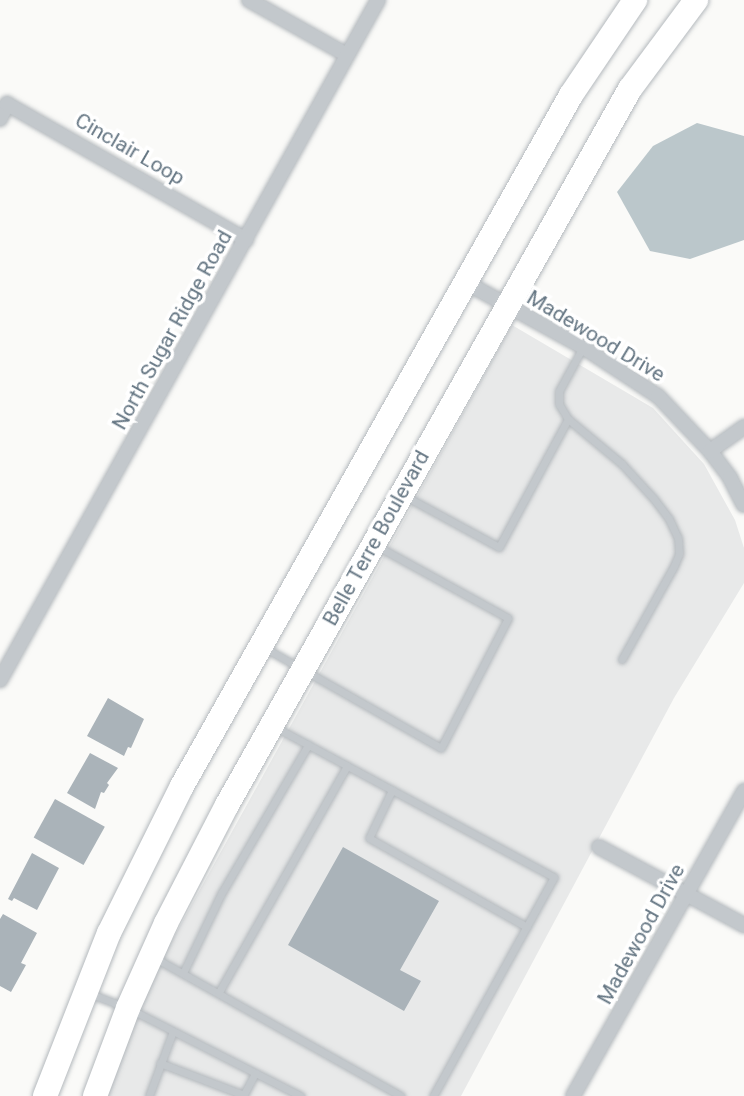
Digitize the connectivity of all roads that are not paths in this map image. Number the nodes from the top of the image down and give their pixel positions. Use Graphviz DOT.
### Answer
graph roads {
  1 [pos="249,0"];
  2 [pos="378,0"];
  3 [pos="635,0"];
  4 [pos="696,0"];
  5 [pos="347,55"];
  6 [pos="0,119"];
  7 [pos="246,240"];
  8 [pos="465,282"];
  9 [pos="507,306"];
  10 [pos="583,347"];
  11 [pos="568,419"];
  12 [pos="744,427"];
  13 [pos="710,451"];
  14 [pos="401,494"];
  15 [pos="744,505"];
  16 [pos="373,544"];
  17 [pos="261,646"];
  18 [pos="622,659"];
  19 [pos="303,668"];
  20 [pos="0,680"];
  21 [pos="271,725"];
  22 [pos="308,745"];
  23 [pos="347,766"];
  24 [pos="392,790"];
  25 [pos="744,791"];
  26 [pos="599,847"];
  27 [pos="687,895"];
  28 [pos="744,925"];
  29 [pos="527,927"];
  30 [pos="152,956"];
  31 [pos="183,973"];
  32 [pos="84,992"];
  33 [pos="219,992"];
  34 [pos="128,1008"];
  35 [pos="173,1031"];
  36 [pos="160,1063"];
  37 [pos="255,1073"];
  38 [pos="47,1093"];
  39 [pos="96,1094"];
  40 [pos="149,1096"];
  41 [pos="244,1096"];
  42 [pos="301,1096"];
  43 [pos="401,1096"];
  44 [pos="433,1096"];
  45 [pos="573,1096"];
  1 -- 5 [label="street"];
  2 -- 5 [label="street, North Sugar Ridge Road"];
  3 -- 8 [label="highway"];
  4 -- 9 [label="highway, Belle Terre Boulevard"];
  5 -- 7 [label="street, North Sugar Ridge Road"];
  6 -- 7 [label="street, Cinclair Loop"];
  7 -- 20 [label="street, North Sugar Ridge Road"];
  8 -- 9 [label="street, Madewood Drive"];
  8 -- 17 [label="highway"];
  9 -- 10 [label="street, Madewood Drive"];
  9 -- 14 [label="highway, Belle Terre Boulevard"];
  10 -- 11 [label="lane"];
  10 -- 13 [label="street, Madewood Drive"];
  11 -- 14 [label="lane"];
  11 -- 18 [label="lane"];
  12 -- 13 [label="street"];
  13 -- 15 [label="street, Madewood Drive"];
  14 -- 16 [label="highway, Belle Terre Boulevard"];
  16 -- 19 [label="highway, Belle Terre Boulevard"];
  16 -- 19 [label="lane"];
  17 -- 19 [label="lane"];
  17 -- 32 [label="highway"];
  19 -- 21 [label="highway, Belle Terre Boulevard"];
  21 -- 22 [label="lane"];
  21 -- 30 [label="highway, Belle Terre Boulevard"];
  22 -- 23 [label="lane"];
  22 -- 31 [label="lane"];
  23 -- 24 [label="lane"];
  23 -- 33 [label="lane"];
  24 -- 29 [label="lane"];
  24 -- 29 [label="lane"];
  25 -- 27 [label="street, Madewood Drive"];
  26 -- 27 [label="street"];
  27 -- 28 [label="street"];
  27 -- 45 [label="street, Madewood Drive"];
  29 -- 44 [label="lane"];
  30 -- 31 [label="lane"];
  30 -- 34 [label="highway, Belle Terre Boulevard"];
  31 -- 33 [label="lane"];
  32 -- 34 [label="lane"];
  32 -- 38 [label="highway"];
  33 -- 43 [label="lane"];
  34 -- 35 [label="lane"];
  34 -- 39 [label="highway, Belle Terre Boulevard"];
  35 -- 36 [label="lane"];
  35 -- 37 [label="lane"];
  36 -- 40 [label="lane"];
  36 -- 41 [label="lane"];
  37 -- 41 [label="lane"];
  37 -- 42 [label="lane"];
}
